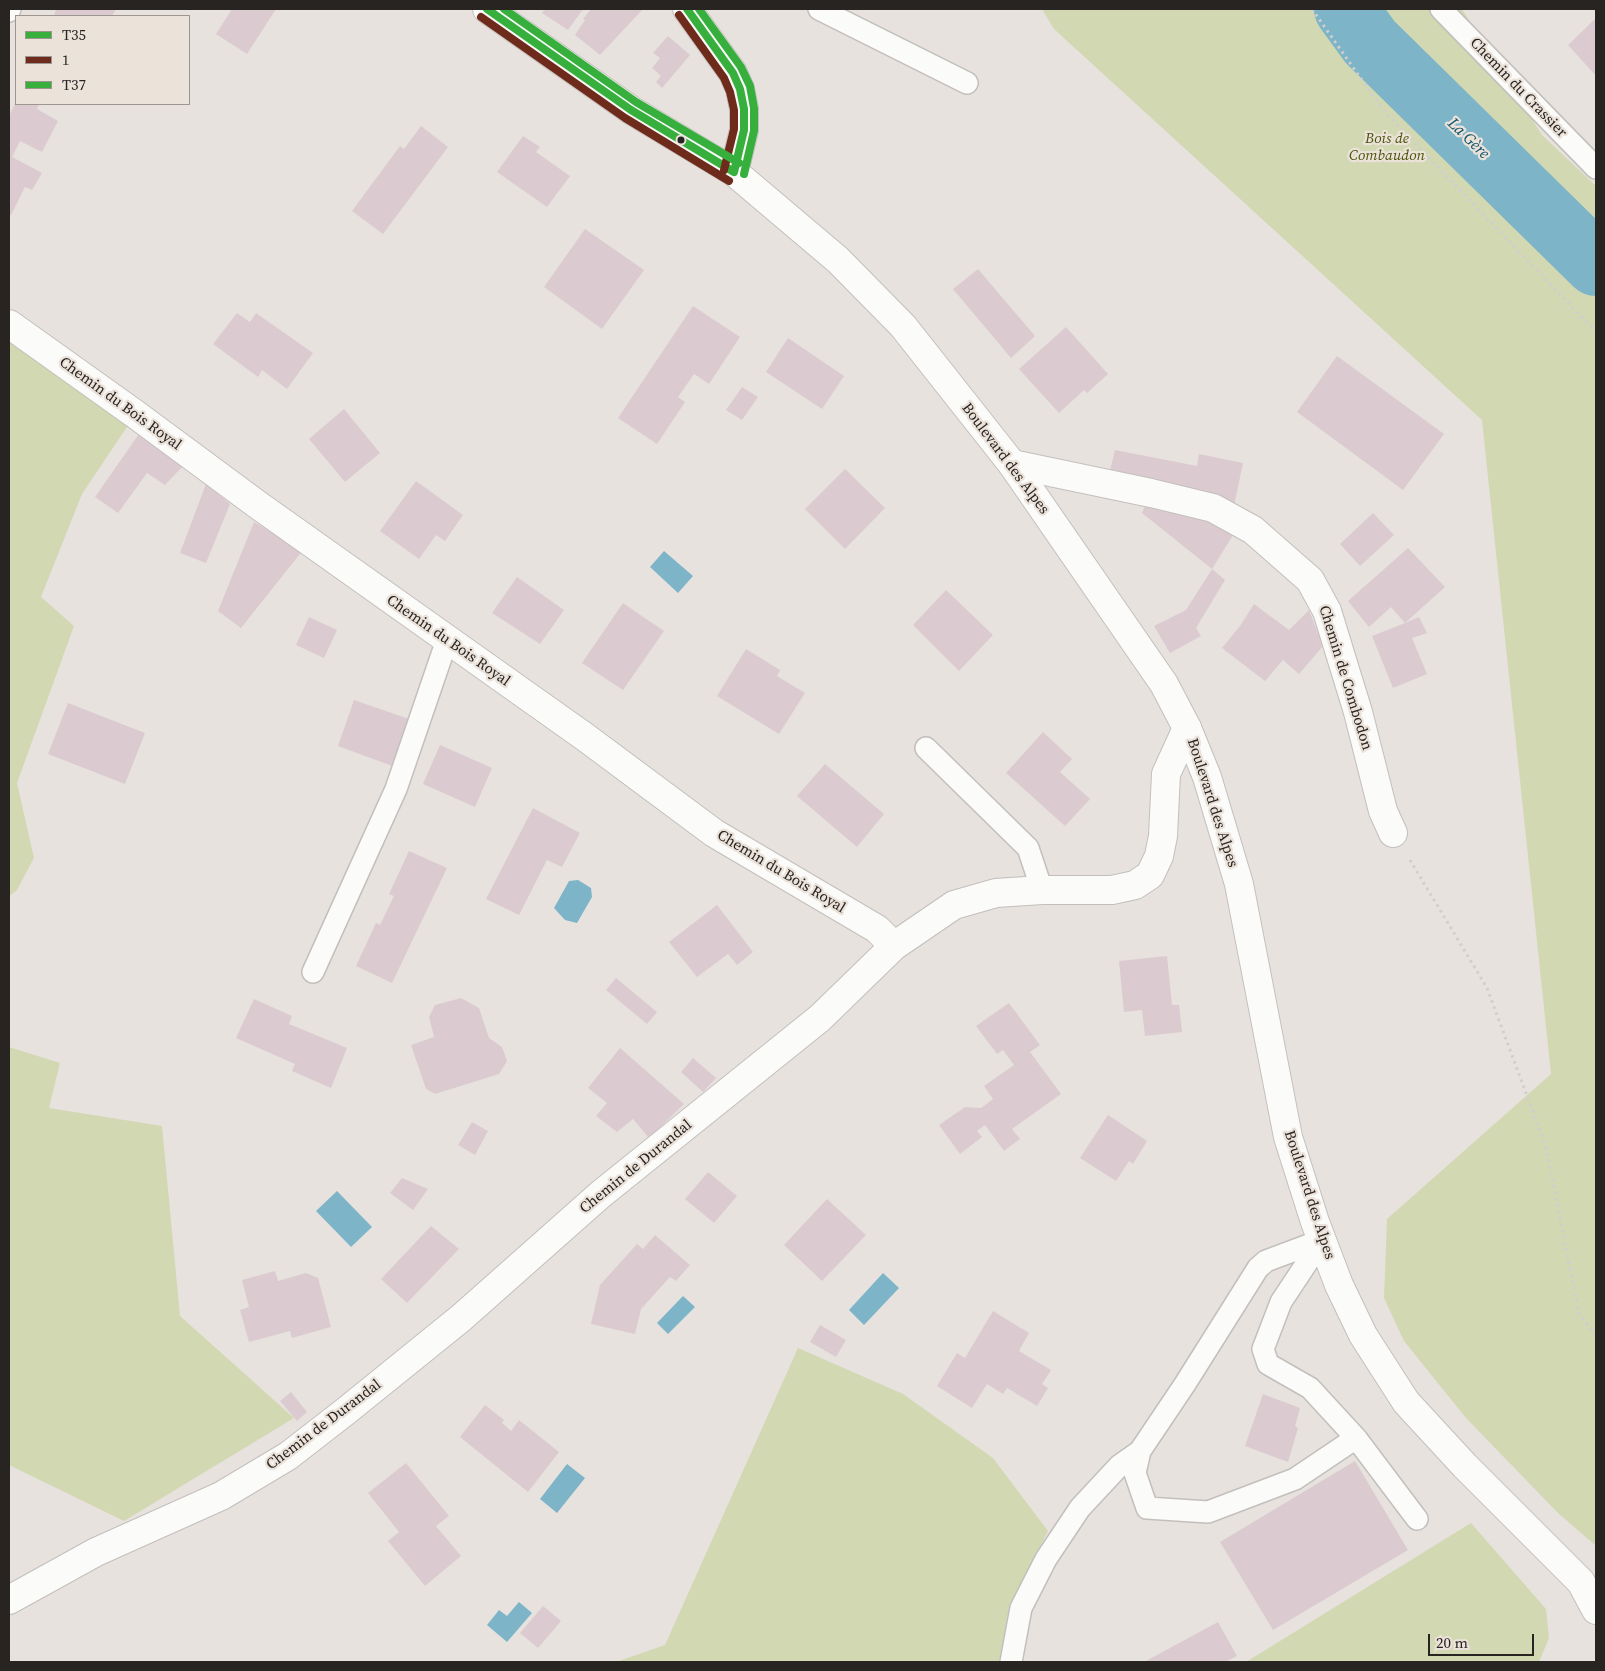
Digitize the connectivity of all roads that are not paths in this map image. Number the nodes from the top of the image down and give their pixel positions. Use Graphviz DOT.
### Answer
graph roads {
  1 [pos="487,9"];
  2 [pos="687,9"];
  3 [pos="819,9"];
  4 [pos="1441,9"];
  5 [pos="967,83"];
  6 [pos="1596,168"];
  7 [pos="734,172"];
  8 [pos="9,324"];
  9 [pos="1012,464"];
  10 [pos="447,640"];
  11 [pos="1187,728"];
  12 [pos="926,748"];
  13 [pos="1393,832"];
  14 [pos="1042,890"];
  15 [pos="894,946"];
  16 [pos="313,972"];
  17 [pos="1322,1240"];
  18 [pos="1356,1438"];
  19 [pos="1140,1450"];
  20 [pos="1417,1519"];
  21 [pos="9,1600"];
  22 [pos="1596,1610"];
  23 [pos="1011,1662"];
  1 -- 7 [label="street, Boulevard des Alpes"];
  2 -- 7 [label="street"];
  3 -- 5 [label="lane"];
  4 -- 6 [label="lane, Chemin du Crassier"];
  7 -- 9 [label="street, Boulevard des Alpes"];
  8 -- 10 [label="street, Chemin du Bois Royal"];
  9 -- 11 [label="street, Boulevard des Alpes"];
  9 -- 13 [label="street, Chemin de Combodon"];
  10 -- 15 [label="street, Chemin du Bois Royal"];
  10 -- 16 [label="lane"];
  11 -- 14 [label="street, Chemin de Durandal"];
  11 -- 17 [label="street, Boulevard des Alpes"];
  12 -- 14 [label="lane"];
  14 -- 15 [label="street, Chemin de Durandal"];
  15 -- 21 [label="street, Chemin de Durandal"];
  17 -- 18 [label="lane"];
  17 -- 19 [label="lane"];
  17 -- 22 [label="street, Boulevard des Alpes"];
  18 -- 19 [label="lane"];
  18 -- 20 [label="lane"];
  19 -- 23 [label="lane"];
}
